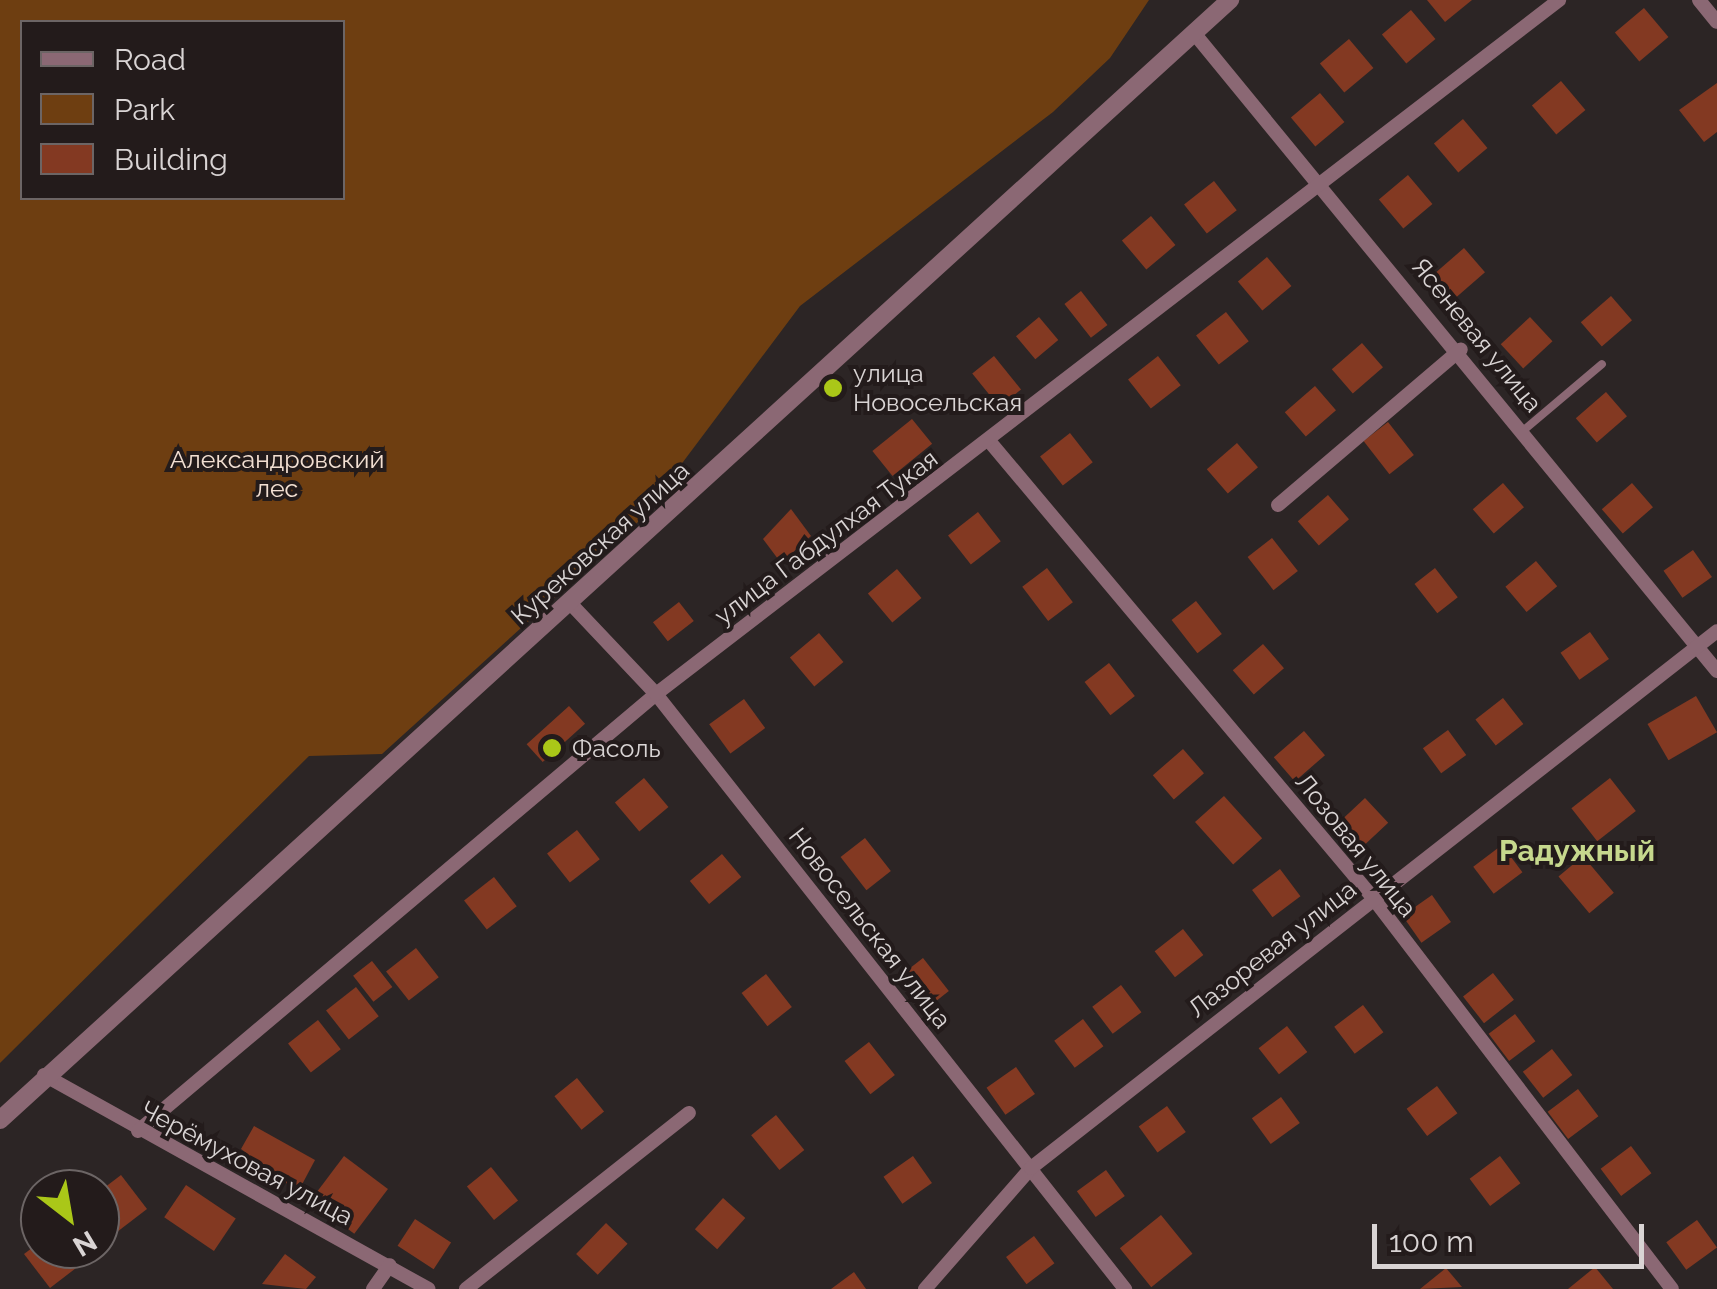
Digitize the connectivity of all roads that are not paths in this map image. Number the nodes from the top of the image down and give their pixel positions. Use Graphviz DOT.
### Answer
graph roads {
  1 [pos="1230,0"];
  2 [pos="1559,0"];
  3 [pos="1699,0"];
  4 [pos="1717,22"];
  5 [pos="1194,33"];
  6 [pos="1326,185"];
  7 [pos="1461,349"];
  8 [pos="1602,364"];
  9 [pos="1524,430"];
  10 [pos="990,442"];
  11 [pos="1278,505"];
  12 [pos="571,604"];
  13 [pos="1717,631"];
  14 [pos="1698,647"];
  15 [pos="1717,672"];
  16 [pos="656,694"];
  17 [pos="1372,898"];
  18 [pos="44,1075"];
  19 [pos="689,1113"];
  20 [pos="0,1120"];
  21 [pos="138,1131"];
  22 [pos="1031,1168"];
  23 [pos="390,1265"];
  24 [pos="373,1289"];
  25 [pos="430,1289"];
  26 [pos="466,1289"];
  27 [pos="925,1289"];
  28 [pos="1124,1289"];
  29 [pos="1672,1289"];
  1 -- 5 [label="street, Курековская улица"];
  2 -- 6 [label="street, улица Габдулхая Тукая"];
  3 -- 4 [label="street"];
  5 -- 6 [label="street, Ясеневая улица"];
  5 -- 12 [label="street, Курековская улица"];
  6 -- 7 [label="street, Ясеневая улица"];
  6 -- 10 [label="street, улица Габдулхая Тукая"];
  7 -- 9 [label="street, Ясеневая улица"];
  7 -- 11 [label="street"];
  8 -- 9 [label="lane"];
  9 -- 14 [label="street, Ясеневая улица"];
  10 -- 16 [label="street, улица Габдулхая Тукая"];
  10 -- 17 [label="street, Лозовая улица"];
  12 -- 16 [label="street, Новосельская улица"];
  12 -- 18 [label="street, Курековская улица"];
  13 -- 14 [label="street, Лазоревая улица"];
  14 -- 15 [label="street, Ясеневая улица"];
  14 -- 17 [label="street, Лазоревая улица"];
  16 -- 21 [label="street, улица Габдулхая Тукая"];
  16 -- 22 [label="street, Новосельская улица"];
  17 -- 22 [label="street, Лазоревая улица"];
  17 -- 29 [label="street, Лозовая улица"];
  18 -- 20 [label="street, Курековская улица"];
  18 -- 21 [label="street, Черёмуховая улица"];
  19 -- 26 [label="street"];
  21 -- 23 [label="street, Черёмуховая улица"];
  22 -- 27 [label="street, Лазоревая улица"];
  22 -- 28 [label="street, Новосельская улица"];
  23 -- 24 [label="street"];
  23 -- 25 [label="street, Черёмуховая улица"];
}
